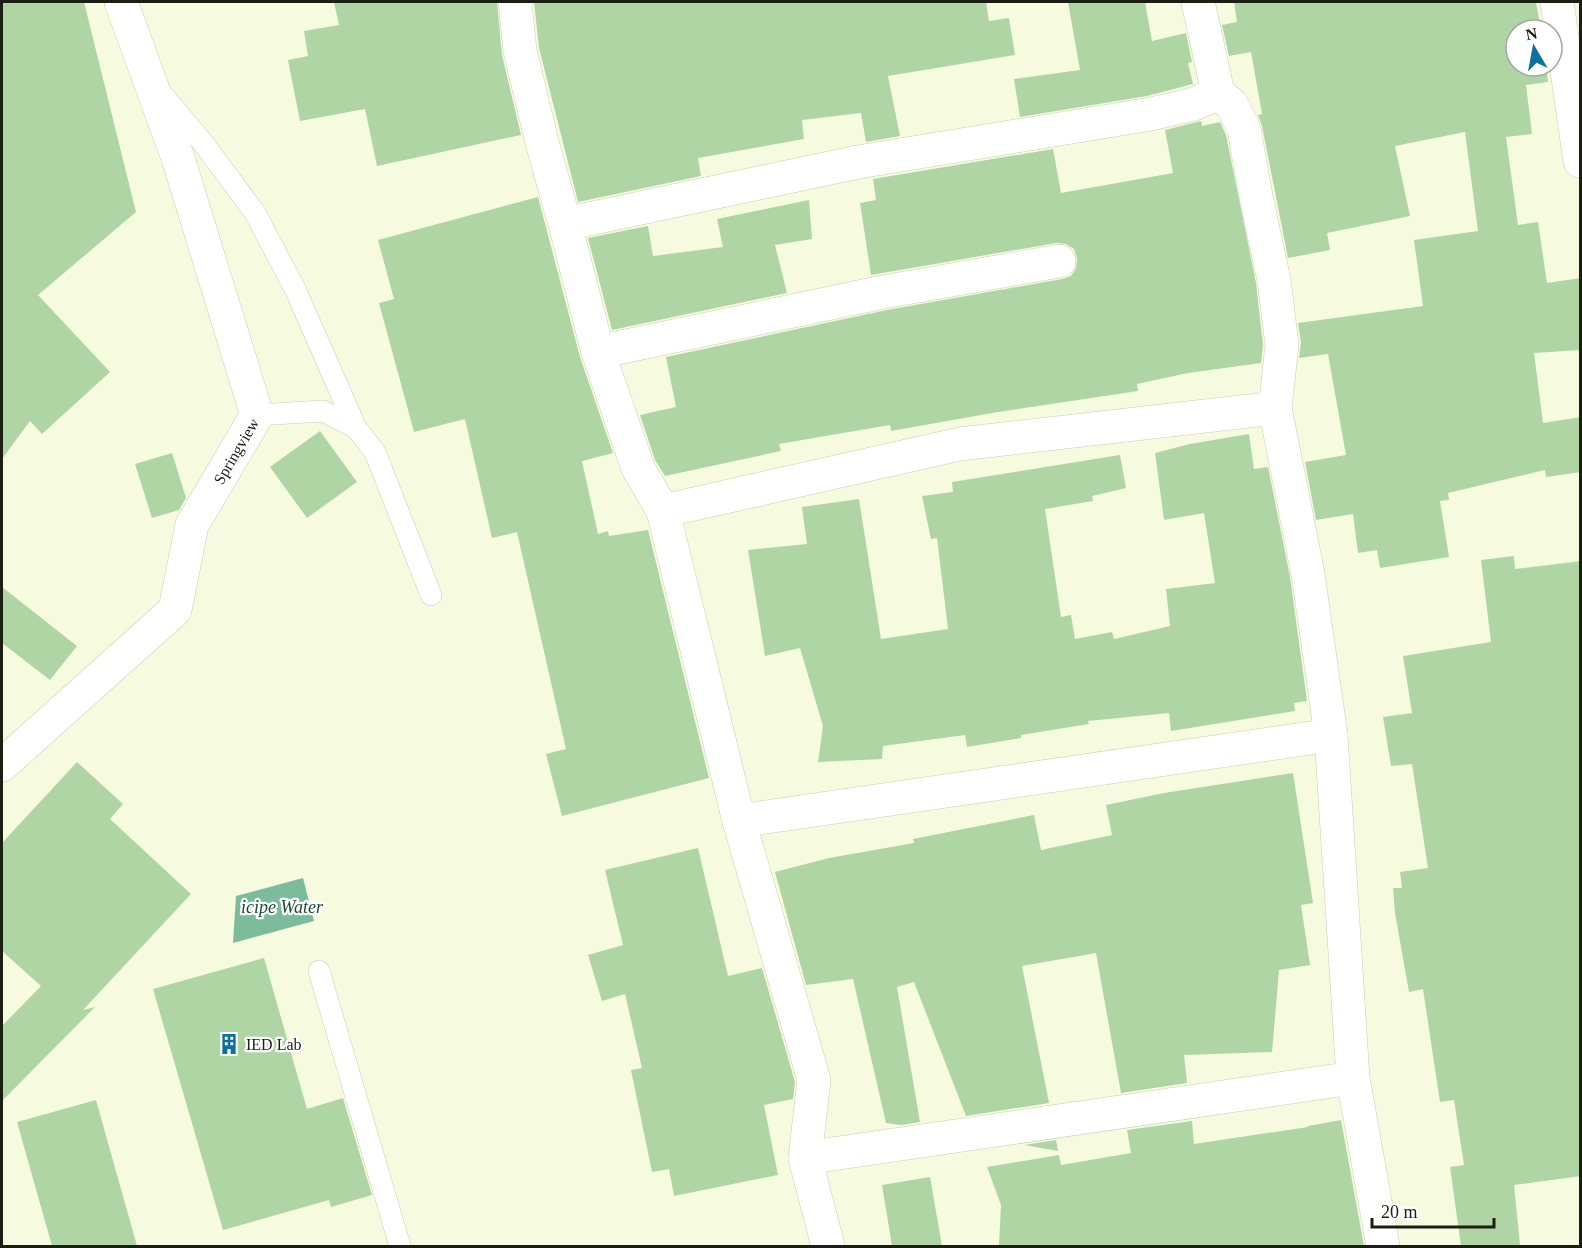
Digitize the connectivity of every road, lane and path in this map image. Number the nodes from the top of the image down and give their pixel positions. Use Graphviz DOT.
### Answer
graph roads {
  1 [pos="121,2"];
  2 [pos="515,2"];
  3 [pos="1198,2"];
  4 [pos="1557,2"];
  5 [pos="150,80"];
  6 [pos="1218,93"];
  7 [pos="1581,161"];
  8 [pos="566,224"];
  9 [pos="1059,261"];
  10 [pos="598,352"];
  11 [pos="1275,408"];
  12 [pos="257,415"];
  13 [pos="356,428"];
  14 [pos="663,511"];
  15 [pos="431,595"];
  16 [pos="1331,735"];
  17 [pos="2,765"];
  18 [pos="739,821"];
  19 [pos="319,971"];
  20 [pos="1353,1078"];
  21 [pos="805,1158"];
  22 [pos="397,1246"];
  23 [pos="828,1246"];
  24 [pos="1383,1246"];
  1 -- 5 [label="street, Springview"];
  2 -- 8 [label="street"];
  3 -- 6 [label="street"];
  4 -- 7 [label="street"];
  5 -- 12 [label="street, Springview"];
  5 -- 13 [label="lane"];
  6 -- 8 [label="street"];
  6 -- 11 [label="street"];
  8 -- 10 [label="street"];
  9 -- 10 [label="street"];
  10 -- 14 [label="street"];
  11 -- 14 [label="street"];
  11 -- 16 [label="street"];
  12 -- 13 [label="lane"];
  12 -- 17 [label="street, Springview"];
  13 -- 15 [label="lane"];
  14 -- 18 [label="street"];
  16 -- 18 [label="street"];
  16 -- 20 [label="street"];
  18 -- 21 [label="street"];
  19 -- 22 [label="lane"];
  20 -- 21 [label="street"];
  20 -- 24 [label="street"];
  21 -- 23 [label="street"];
}
